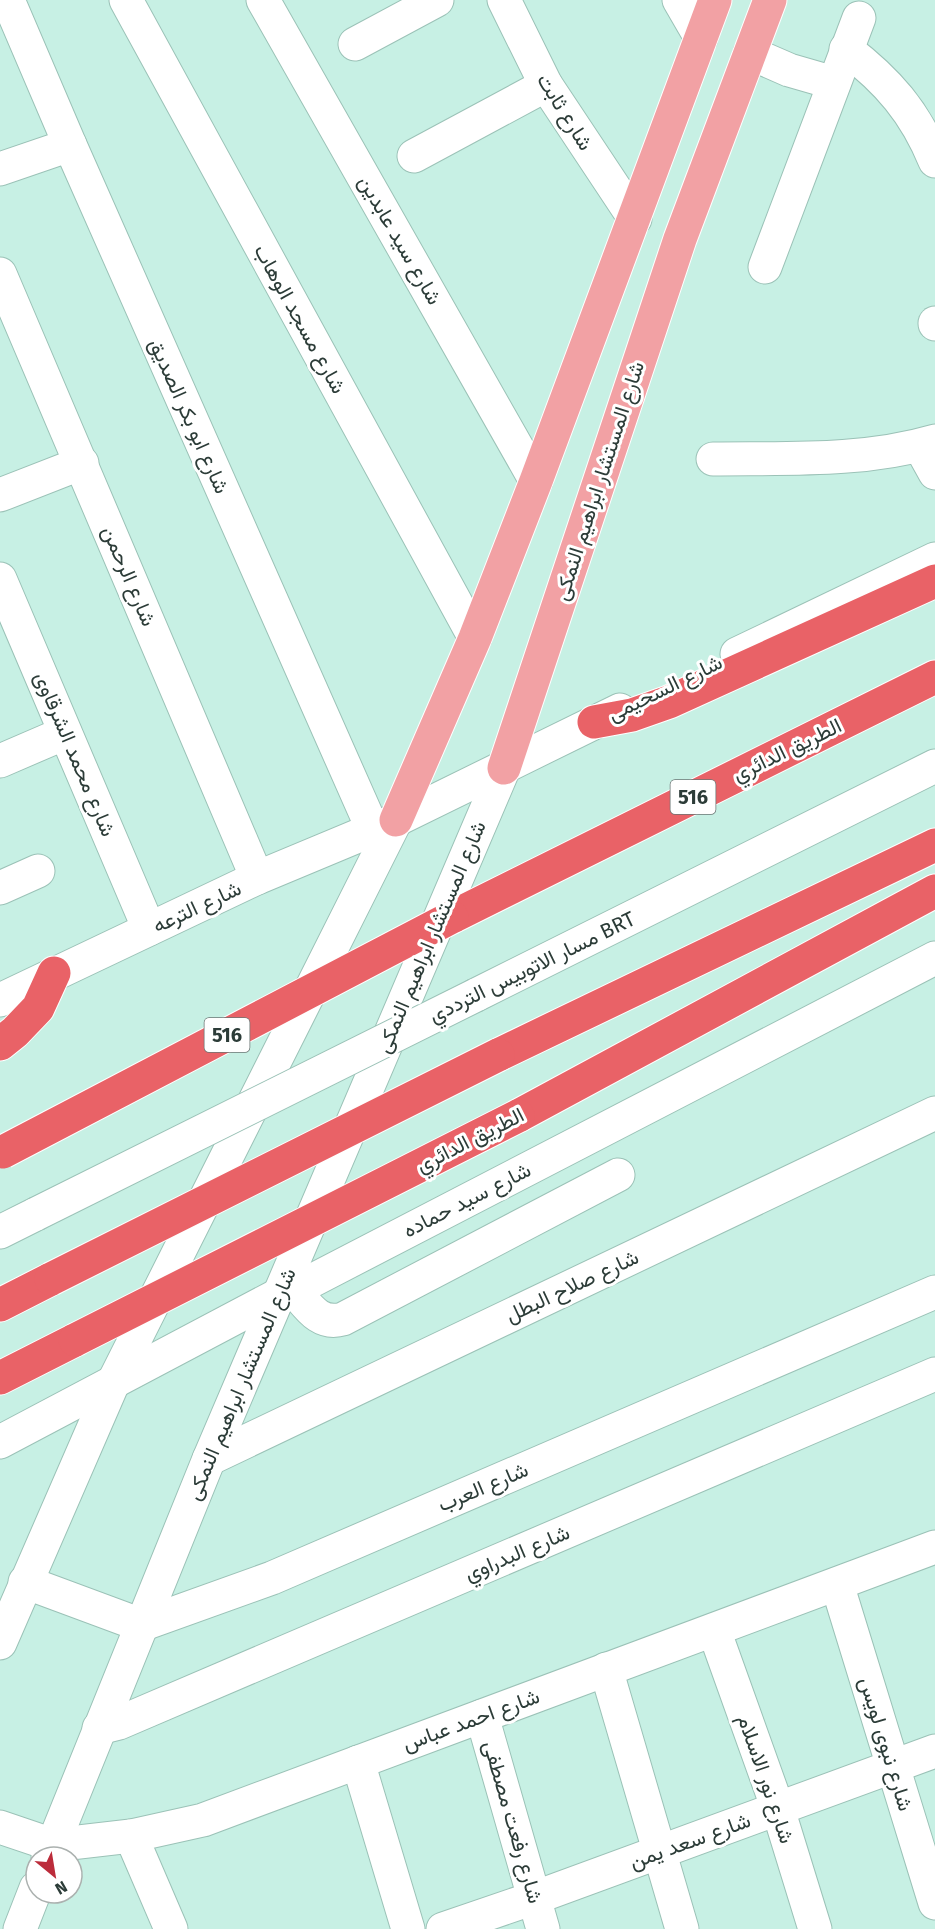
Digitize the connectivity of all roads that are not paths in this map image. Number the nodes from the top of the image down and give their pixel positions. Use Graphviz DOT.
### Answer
graph roads {
  1 [pos="8,0"];
  2 [pos="126,0"];
  3 [pos="263,0"];
  4 [pos="437,0"];
  5 [pos="504,0"];
  6 [pos="679,0"];
  7 [pos="715,0"];
  8 [pos="770,0"];
  9 [pos="859,18"];
  10 [pos="701,38"];
  11 [pos="355,44"];
  12 [pos="846,49"];
  13 [pos="750,53"];
  14 [pos="834,83"];
  15 [pos="546,85"];
  16 [pos="69,145"];
  17 [pos="414,156"];
  18 [pos="935,161"];
  19 [pos="0,169"];
  20 [pos="635,219"];
  21 [pos="680,238"];
  22 [pos="765,267"];
  23 [pos="0,274"];
  24 [pos="930,453"];
  25 [pos="713,459"];
  26 [pos="82,462"];
  27 [pos="536,481"];
  28 [pos="0,495"];
  29 [pos="935,559"];
  30 [pos="0,579"];
  31 [pos="935,580"];
  32 [pos="475,638"];
  33 [pos="935,678"];
  34 [pos="594,722"];
  35 [pos="66,732"];
  36 [pos="0,762"];
  37 [pos="935,766"];
  38 [pos="504,768"];
  39 [pos="384,825"];
  40 [pos="935,845"];
  41 [pos="38,871"];
  42 [pos="257,878"];
  43 [pos="0,888"];
  44 [pos="935,891"];
  45 [pos="149,929"];
  46 [pos="935,958"];
  47 [pos="54,973"];
  48 [pos="0,1000"];
  49 [pos="0,1044"];
  50 [pos="935,1113"];
  51 [pos="2,1153"];
  52 [pos="618,1174"];
  53 [pos="0,1233"];
  54 [pos="935,1292"];
  55 [pos="286,1293"];
  56 [pos="0,1305"];
  57 [pos="935,1374"];
  58 [pos="0,1378"];
  59 [pos="113,1383"];
  60 [pos="0,1442"];
  61 [pos="209,1459"];
  62 [pos="935,1547"];
  63 [pos="25,1582"];
  64 [pos="837,1584"];
  65 [pos="141,1625"];
  66 [pos="714,1630"];
  67 [pos="0,1643"];
  68 [pos="606,1669"];
  69 [pos="482,1716"];
  70 [pos="99,1728"];
  71 [pos="935,1751"];
  72 [pos="358,1762"];
  73 [pos="893,1767"];
  74 [pos="778,1809"];
  75 [pos="0,1827"];
  76 [pos="131,1836"];
  77 [pos="38,1845"];
  78 [pos="53,1845"];
  79 [pos="83,1845"];
  80 [pos="660,1852"];
  81 [pos="534,1898"];
  82 [pos="935,1903"];
  83 [pos="29,1905"];
  84 [pos="20,1929"];
  85 [pos="171,1929"];
  86 [pos="408,1929"];
  87 [pos="443,1929"];
  88 [pos="543,1929"];
  89 [pos="682,1929"];
  90 [pos="815,1929"];
  1 -- 16 [label="street, شارع ابو بكر الصديق"];
  2 -- 32 [label="street, شارع مسجد الوهاب"];
  3 -- 27 [label="street, شارع سيد عابدين"];
  4 -- 11 [label="street"];
  5 -- 15 [label="street, شارع ثابت"];
  6 -- 10 [label="street"];
  7 -- 10 [label="main road"];
  8 -- 13 [label="main road, شارع المستشار ابراهيم النمكى"];
  9 -- 12 [label="street"];
  10 -- 20 [label="main road"];
  12 -- 14 [label="street"];
  12 -- 18 [label="street"];
  13 -- 14 [label="street"];
  13 -- 21 [label="main road, شارع المستشار ابراهيم النمكى"];
  14 -- 22 [label="street"];
  15 -- 17 [label="street"];
  15 -- 20 [label="street, شارع ثابت"];
  16 -- 19 [label="street"];
  16 -- 39 [label="street, شارع ابو بكر الصديق"];
  20 -- 21 [label="main road"];
  20 -- 27 [label="main road"];
  21 -- 38 [label="main road, شارع المستشار ابراهيم النمكى"];
  23 -- 26 [label="street, شارع الرحمن"];
  24 -- 25 [label="street"];
  26 -- 28 [label="street"];
  26 -- 42 [label="street, شارع الرحمن"];
  27 -- 32 [label="main road"];
  29 -- 34 [label="street, شارع السحيمى"];
  30 -- 35 [label="street, شارع محمد الشرقاوى"];
  31 -- 34 [label="highway"];
  32 -- 39 [label="main road"];
  33 -- 51 [label="highway, الطريق الدائري / 516, bridge"];
  34 -- 38 [label="street, شارع السحيمى"];
  35 -- 36 [label="street"];
  35 -- 45 [label="street, شارع محمد الشرقاوى"];
  37 -- 53 [label="street, مسار الاتوبيس الترددي BRT, bridge"];
  38 -- 39 [label="street, شارع السحيمى"];
  38 -- 55 [label="street, شارع المستشار ابراهيم النمكى"];
  39 -- 42 [label="street, شارع الترعه"];
  39 -- 59 [label="street"];
  40 -- 56 [label="highway, bridge"];
  41 -- 43 [label="street"];
  42 -- 45 [label="street, شارع الترعه"];
  44 -- 58 [label="highway, الطريق الدائري, bridge"];
  45 -- 47 [label="street, شارع الترعه"];
  46 -- 55 [label="street, شارع سيد حماده"];
  47 -- 48 [label="street, شارع الترعه"];
  47 -- 49 [label="highway"];
  50 -- 61 [label="street, شارع صلاح البطل"];
  52 -- 55 [label="street"];
  54 -- 65 [label="street, شارع العرب"];
  55 -- 59 [label="street, شارع سيد حماده"];
  55 -- 61 [label="street, شارع المستشار ابراهيم النمكى"];
  57 -- 70 [label="street, شارع البدراوي"];
  59 -- 60 [label="street, شارع سيد حماده"];
  59 -- 63 [label="street"];
  61 -- 65 [label="street, شارع المستشار ابراهيم النمكى"];
  62 -- 64 [label="street, شارع احمد عباس"];
  63 -- 65 [label="street"];
  63 -- 67 [label="street"];
  64 -- 66 [label="street, شارع احمد عباس"];
  64 -- 73 [label="street, شارع نبوى لويس"];
  65 -- 70 [label="street, شارع المستشار ابراهيم النمكى"];
  66 -- 68 [label="street, شارع احمد عباس"];
  66 -- 74 [label="street, شارع نور الاسلام"];
  68 -- 69 [label="street, شارع احمد عباس"];
  68 -- 80 [label="street"];
  69 -- 72 [label="street, شارع احمد عباس"];
  69 -- 81 [label="street, شارع رفعت مصطفى"];
  70 -- 78 [label="street, شارع المستشار ابراهيم النمكى"];
  71 -- 73 [label="street, شارع سعد يمن"];
  72 -- 76 [label="street, شارع احمد عباس"];
  72 -- 86 [label="street"];
  73 -- 74 [label="street, شارع سعد يمن"];
  73 -- 82 [label="street, شارع نبوى لويس"];
  74 -- 80 [label="street, شارع سعد يمن"];
  74 -- 90 [label="street, شارع نور الاسلام"];
  75 -- 77 [label="street, شارع احمد عباس"];
  76 -- 79 [label="street, شارع احمد عباس"];
  76 -- 85 [label="street"];
  80 -- 81 [label="street, شارع سعد يمن"];
  80 -- 89 [label="street"];
  81 -- 87 [label="street, شارع سعد يمن"];
  81 -- 88 [label="street, شارع رفعت مصطفى"];
  83 -- 84 [label="street"];
}
